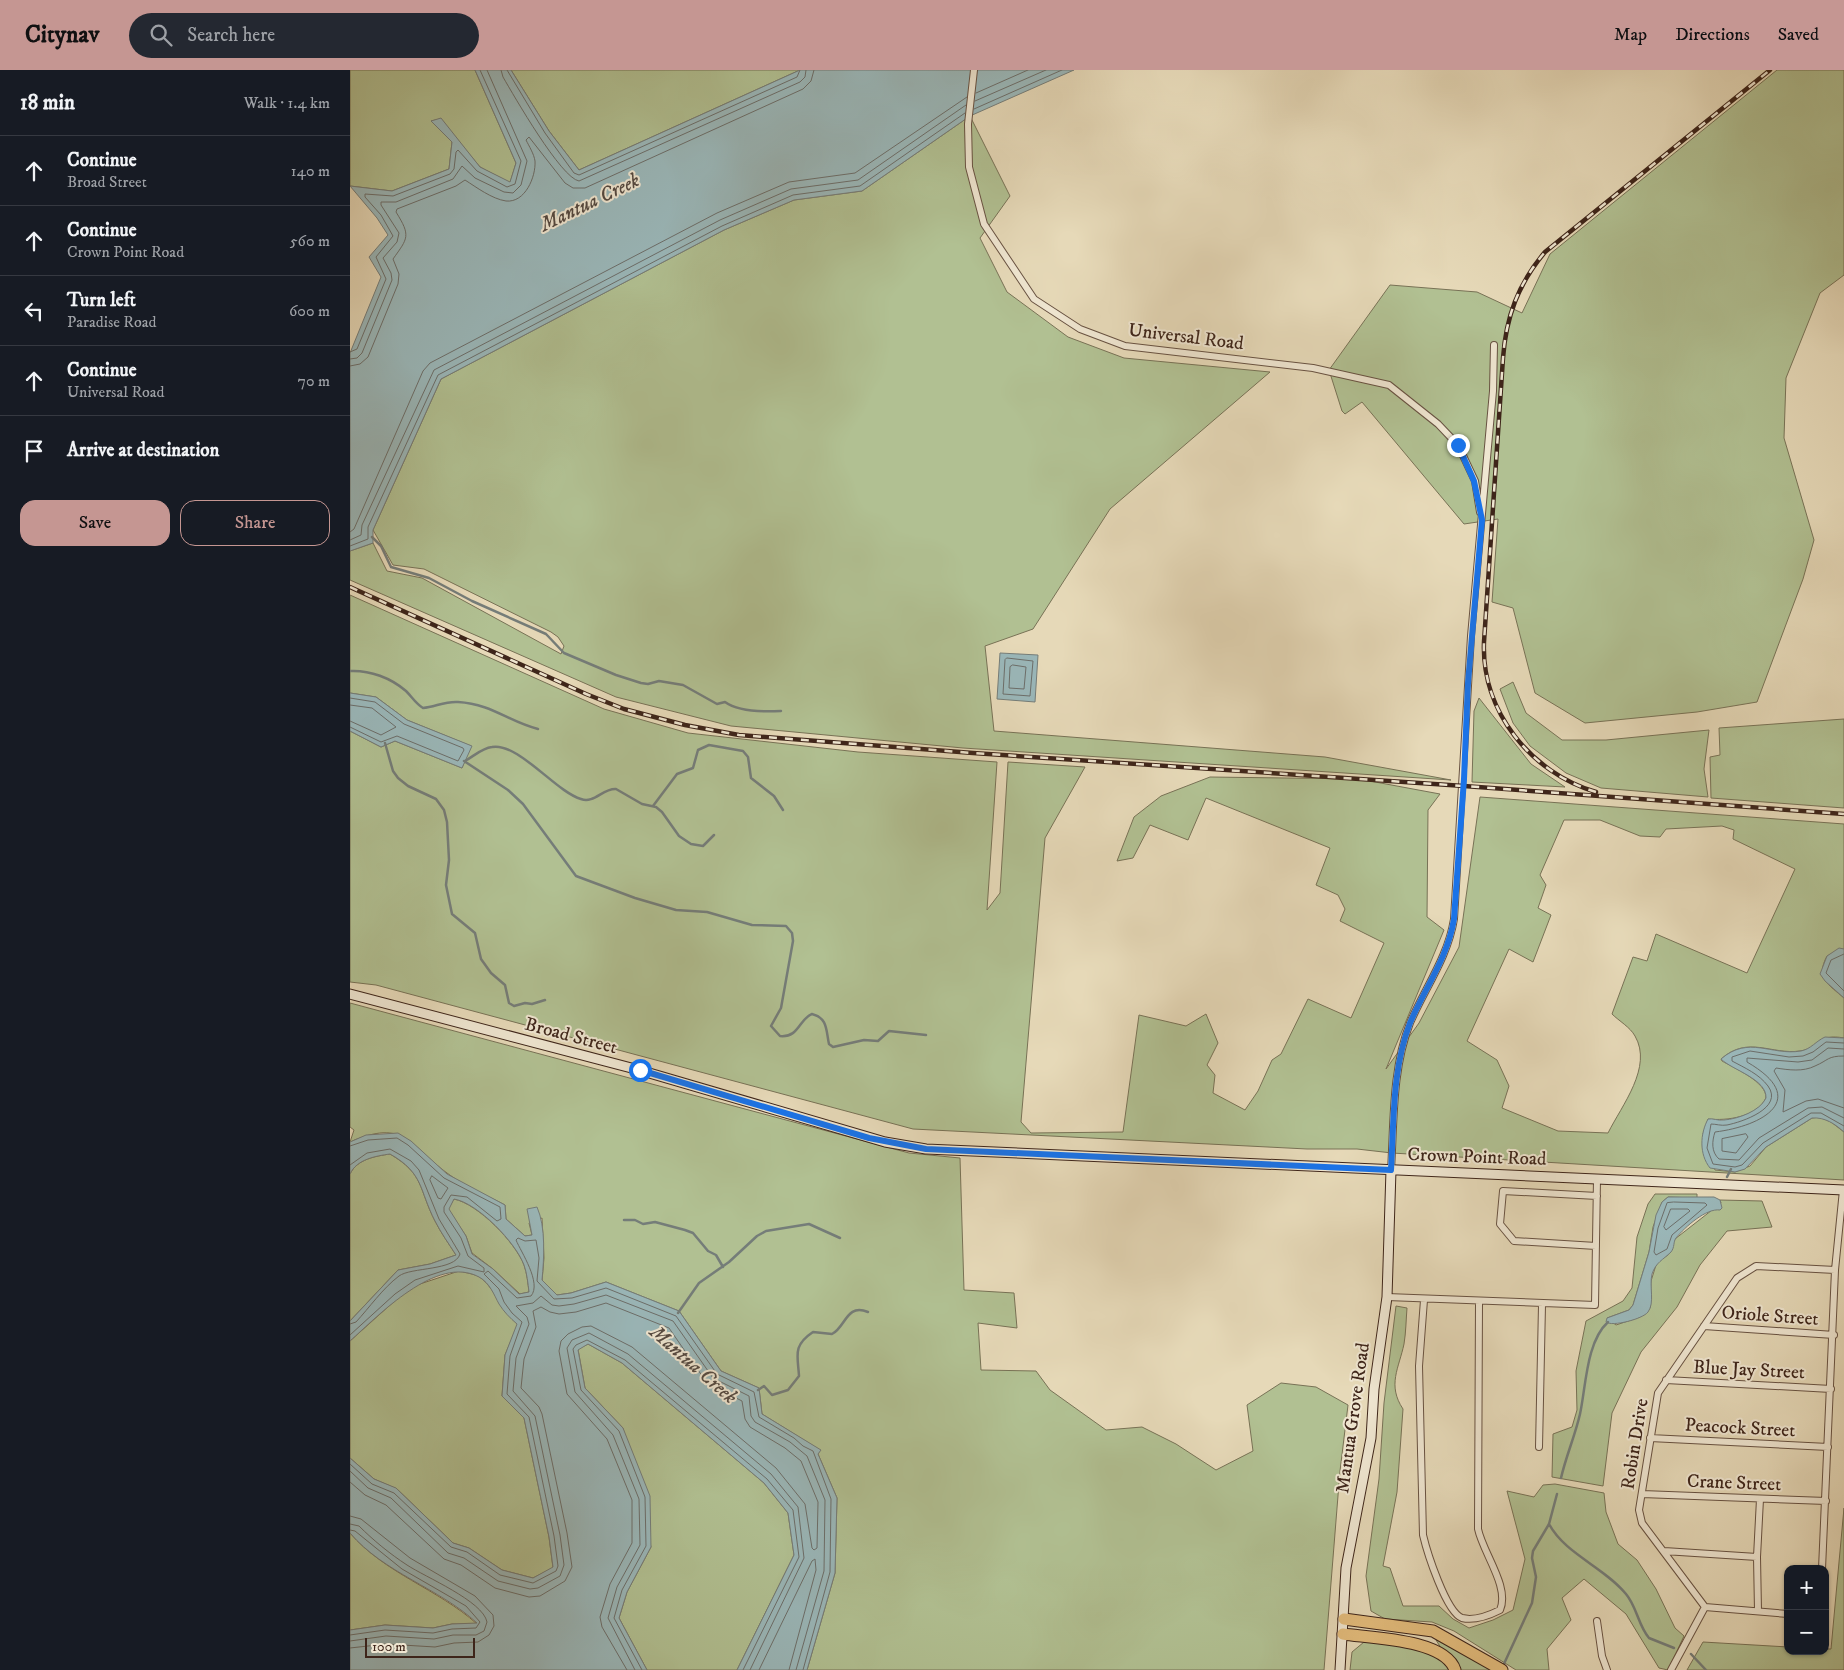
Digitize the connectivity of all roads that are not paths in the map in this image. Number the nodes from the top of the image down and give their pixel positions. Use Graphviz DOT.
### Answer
graph roads {
  1 [pos="974,70"];
  2 [pos="1494,345"];
  3 [pos="1482,520"];
  4 [pos="350,994"];
  5 [pos="783,1114"];
  6 [pos="1391,1170"];
  7 [pos="1597,1179"];
  8 [pos="1843,1190"];
  9 [pos="1597,1196"];
  10 [pos="1596,1246"];
  11 [pos="1835,1270"];
  12 [pos="1387,1297"];
  13 [pos="1424,1300"];
  14 [pos="1479,1302"];
  15 [pos="1542,1304"];
  16 [pos="1704,1326"];
  17 [pos="1834,1335"];
  18 [pos="1666,1380"];
  19 [pos="1831,1389"];
  20 [pos="1650,1438"];
  21 [pos="1828,1447"];
  22 [pos="1539,1448"];
  23 [pos="1642,1494"];
  24 [pos="1760,1499"];
  25 [pos="1826,1500"];
  26 [pos="1664,1551"];
  27 [pos="1757,1557"];
  28 [pos="1822,1565"];
  29 [pos="1705,1607"];
  30 [pos="1758,1611"];
  31 [pos="1784,1614"];
  32 [pos="1344,1619"];
  33 [pos="1597,1621"];
  34 [pos="1343,1634"];
  35 [pos="1340,1670"];
  36 [pos="1455,1670"];
  37 [pos="1502,1670"];
  38 [pos="1607,1670"];
  39 [pos="1671,1670"];
  1 -- 3 [label="street, Universal Road"];
  2 -- 3 [label="street"];
  3 -- 6 [label="street"];
  4 -- 5 [label="main road, Broad Street"];
  5 -- 6 [label="main road, Crown Point Road"];
  6 -- 7 [label="main road, Crown Point Road"];
  6 -- 12 [label="main road, Mantua Grove Road"];
  7 -- 8 [label="main road, Crown Point Road"];
  7 -- 9 [label="street"];
  8 -- 11 [label="street"];
  9 -- 10 [label="street"];
  9 -- 10 [label="street"];
  10 -- 15 [label="street"];
  11 -- 16 [label="street, Robin Drive"];
  11 -- 17 [label="street"];
  12 -- 13 [label="street"];
  12 -- 32 [label="main road, Mantua Grove Road"];
  13 -- 14 [label="street"];
  13 -- 14 [label="street"];
  14 -- 15 [label="street"];
  15 -- 22 [label="street"];
  16 -- 17 [label="street, Oriole Street"];
  16 -- 18 [label="street, Robin Drive"];
  17 -- 19 [label="street"];
  18 -- 19 [label="street, Blue Jay Street"];
  18 -- 20 [label="street, Robin Drive"];
  19 -- 21 [label="street"];
  20 -- 21 [label="street, Peacock Street"];
  20 -- 23 [label="street, Robin Drive"];
  21 -- 25 [label="street"];
  23 -- 24 [label="street, Crane Street"];
  23 -- 26 [label="street, Robin Drive"];
  24 -- 25 [label="street, Crane Street"];
  24 -- 27 [label="street"];
  25 -- 28 [label="street"];
  26 -- 27 [label="street"];
  26 -- 29 [label="street, Robin Drive"];
  27 -- 30 [label="street"];
  29 -- 30 [label="street"];
  29 -- 39 [label="street"];
  30 -- 31 [label="street"];
  32 -- 34 [label="main road, Mantua Grove Road"];
  32 -- 37 [label="highway"];
  33 -- 38 [label="street"];
  34 -- 35 [label="main road, Mantua Grove Road"];
  34 -- 36 [label="highway"];
}
